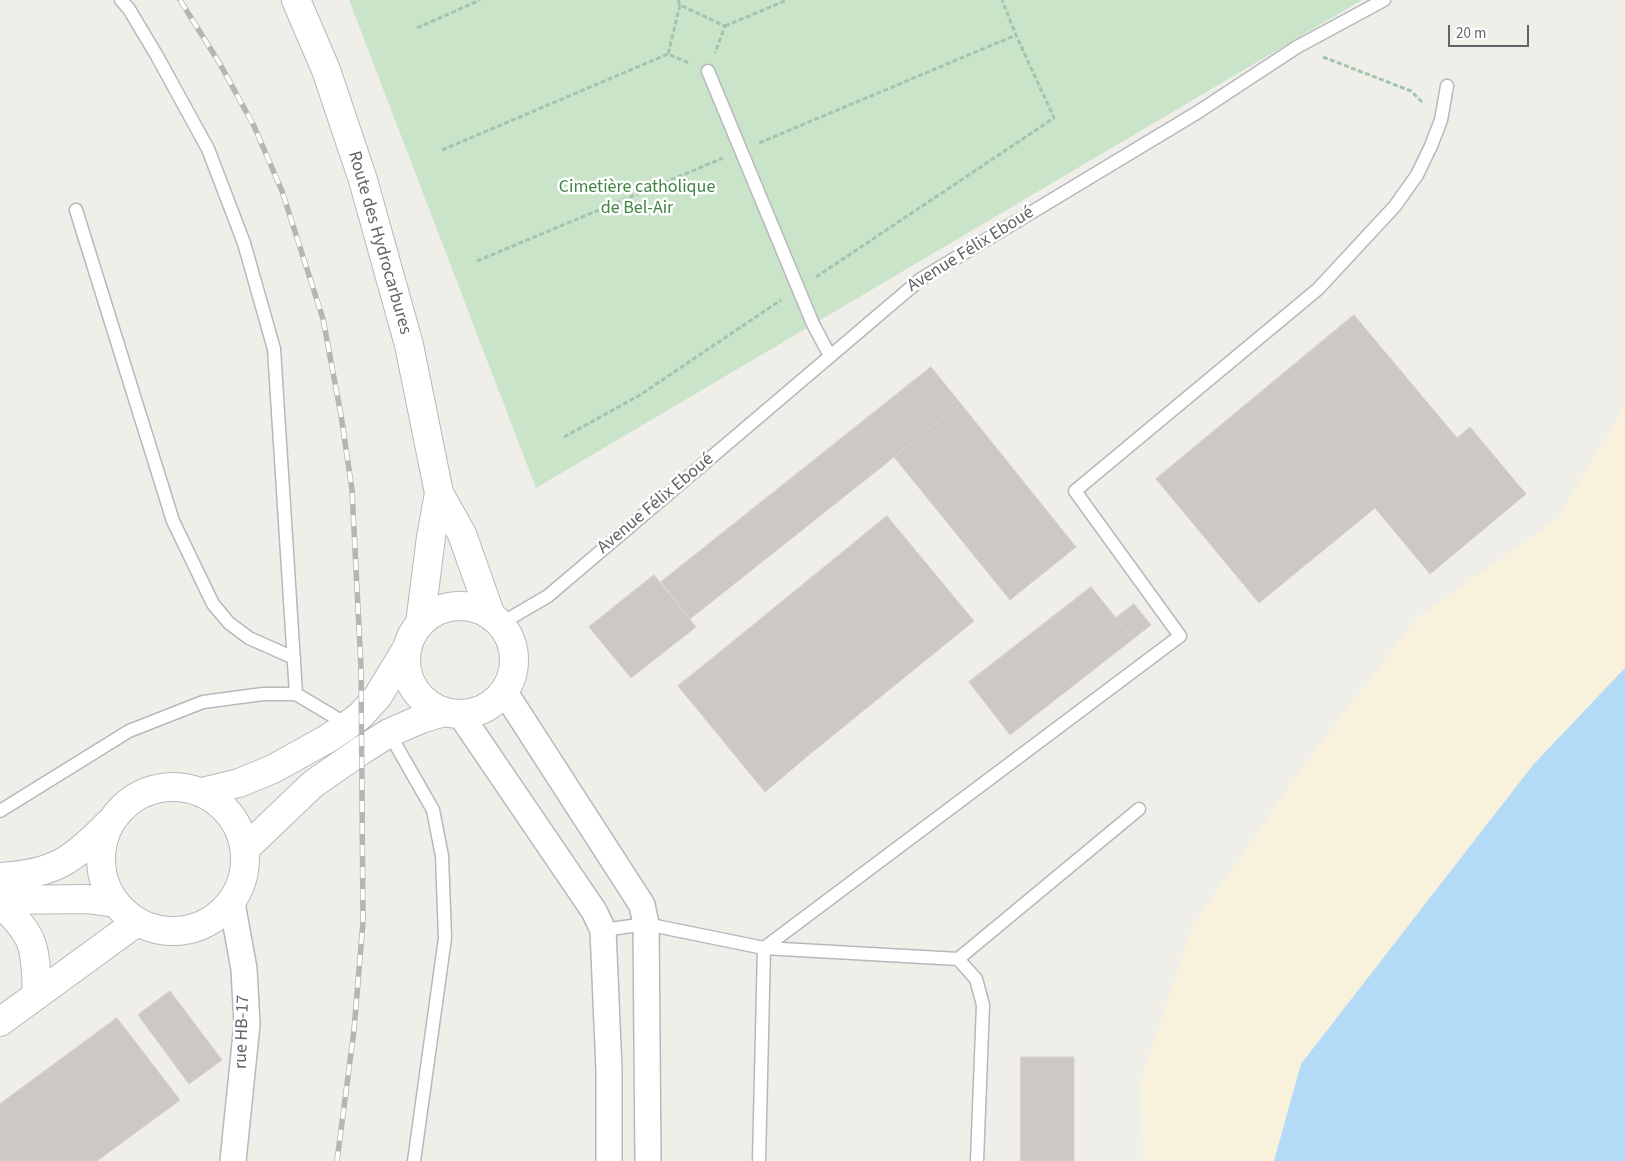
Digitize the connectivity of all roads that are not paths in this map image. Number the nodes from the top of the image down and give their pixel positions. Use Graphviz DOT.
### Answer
graph roads {
  1 [pos="121,0"];
  2 [pos="296,0"];
  3 [pos="1384,0"];
  4 [pos="708,71"];
  5 [pos="1447,86"];
  6 [pos="76,210"];
  7 [pos="830,356"];
  8 [pos="439,493"];
  9 [pos="496,620"];
  10 [pos="420,624"];
  11 [pos="407,648"];
  12 [pos="294,658"];
  13 [pos="504,691"];
  14 [pos="296,694"];
  15 [pos="452,713"];
  16 [pos="348,724"];
  17 [pos="389,733"];
  18 [pos="202,792"];
  19 [pos="1139,809"];
  20 [pos="0,811"];
  21 [pos="110,822"];
  22 [pos="246,848"];
  23 [pos="0,877"];
  24 [pos="0,901"];
  25 [pos="115,903"];
  26 [pos="232,903"];
  27 [pos="137,922"];
  28 [pos="646,924"];
  29 [pos="603,930"];
  30 [pos="764,948"];
  31 [pos="958,959"];
  32 [pos="37,995"];
  33 [pos="0,1022"];
  34 [pos="233,1161"];
  35 [pos="414,1161"];
  36 [pos="609,1161"];
  37 [pos="648,1161"];
  38 [pos="759,1161"];
  39 [pos="977,1161"];
  1 -- 12 [label="lane"];
  2 -- 8 [label="street, Route des Hydrocarbures"];
  3 -- 7 [label="lane, Avenue Félix Eboué"];
  4 -- 7 [label="lane"];
  5 -- 30 [label="lane"];
  6 -- 12 [label="lane"];
  7 -- 9 [label="lane, Avenue Félix Eboué"];
  8 -- 9 [label="street, Route des Hydrocarbures"];
  8 -- 10 [label="street, Route des Hydrocarbures"];
  9 -- 10 [label="street"];
  9 -- 13 [label="street"];
  10 -- 11 [label="street"];
  11 -- 15 [label="street"];
  11 -- 16 [label="street"];
  12 -- 14 [label="lane"];
  13 -- 15 [label="street"];
  13 -- 28 [label="street"];
  14 -- 16 [label="lane"];
  14 -- 20 [label="lane"];
  15 -- 17 [label="street"];
  15 -- 29 [label="street"];
  16 -- 18 [label="street"];
  17 -- 22 [label="street"];
  17 -- 35 [label="lane"];
  18 -- 21 [label="street"];
  18 -- 22 [label="street"];
  19 -- 31 [label="lane"];
  21 -- 23 [label="street"];
  21 -- 25 [label="street"];
  22 -- 26 [label="street"];
  24 -- 25 [label="street"];
  24 -- 32 [label="street"];
  25 -- 27 [label="street"];
  26 -- 27 [label="street"];
  26 -- 34 [label="street, rue HB-17"];
  27 -- 32 [label="street"];
  28 -- 29 [label="lane"];
  28 -- 30 [label="lane"];
  28 -- 37 [label="street"];
  29 -- 36 [label="street"];
  30 -- 31 [label="lane"];
  30 -- 38 [label="lane"];
  31 -- 39 [label="lane"];
  32 -- 33 [label="street"];
}
